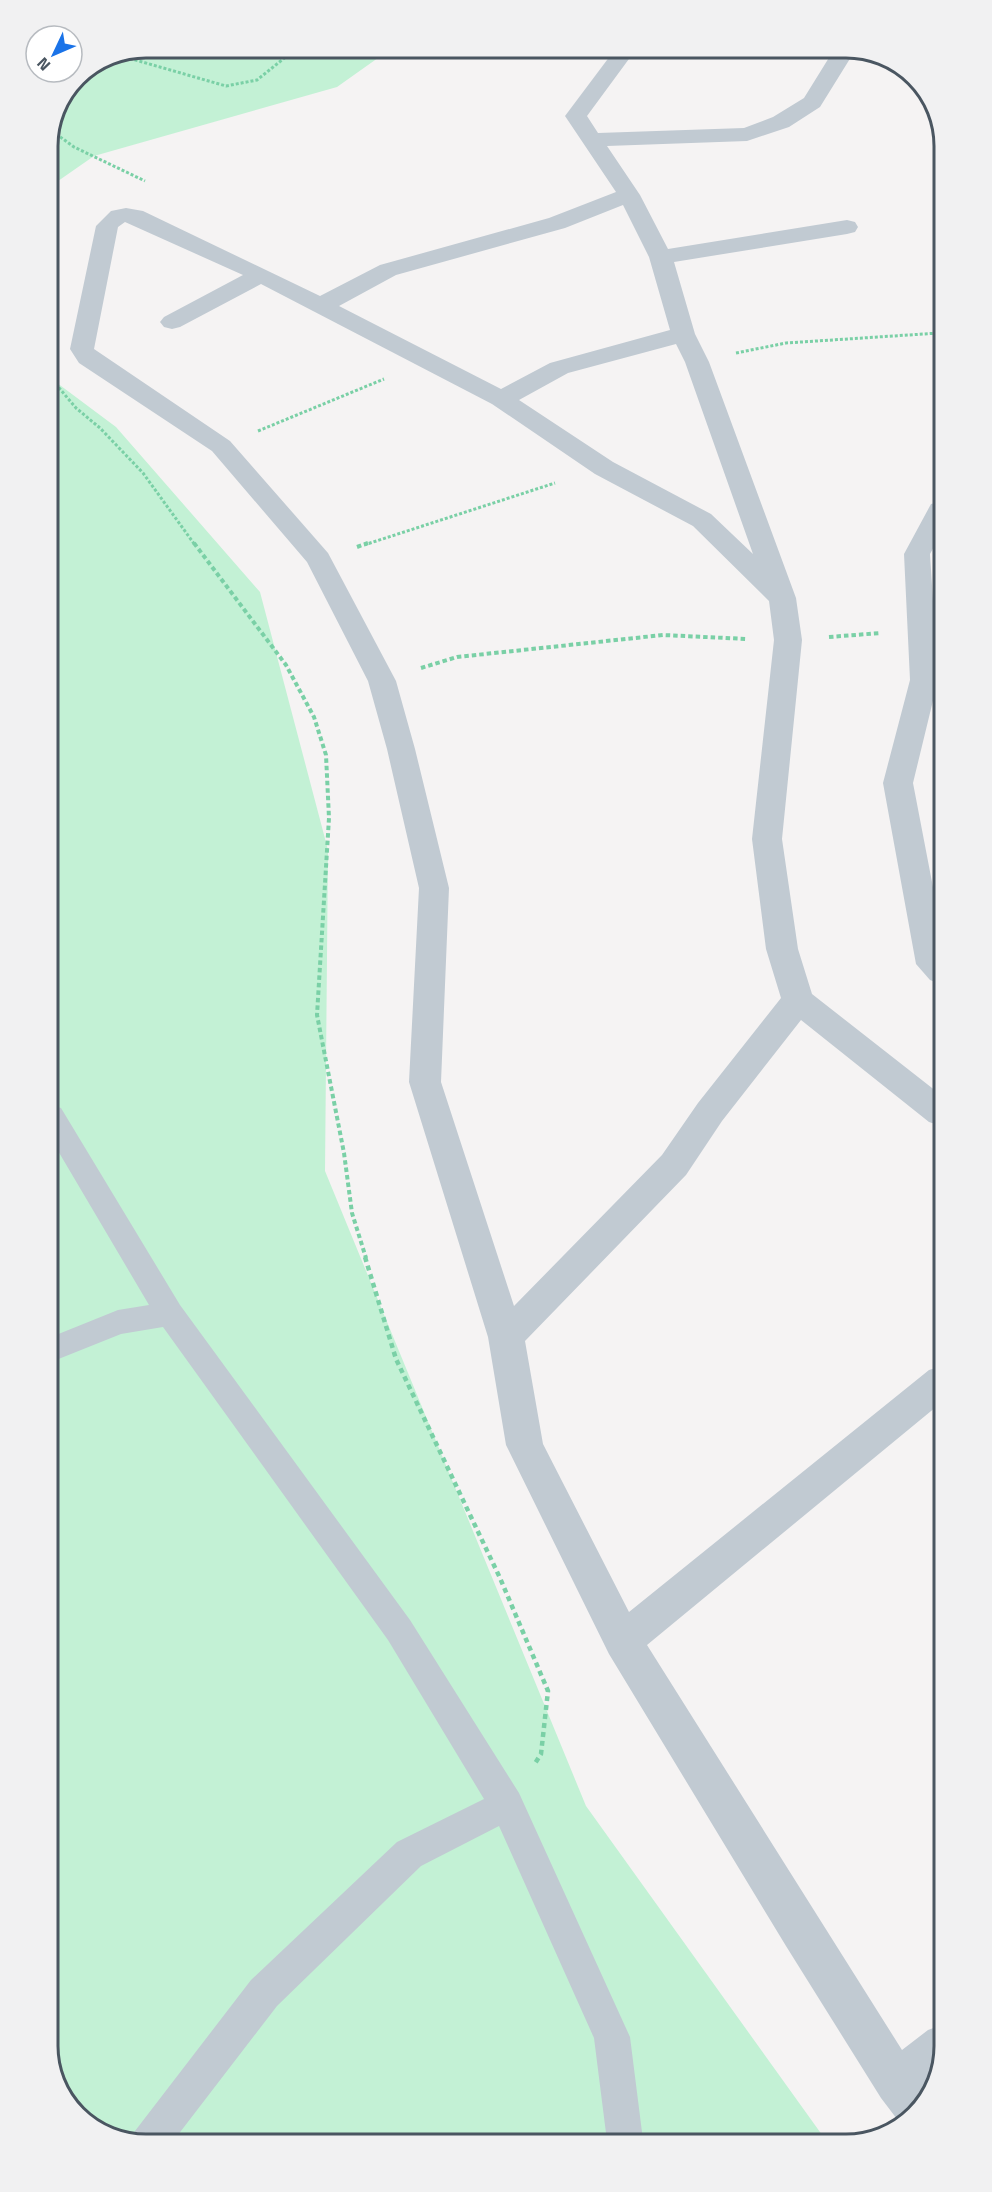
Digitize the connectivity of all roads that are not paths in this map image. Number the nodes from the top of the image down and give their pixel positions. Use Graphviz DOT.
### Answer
graph roads {
  1 [pos="619,59"];
  2 [pos="839,59"];
  3 [pos="593,140"];
  4 [pos="629,195"];
  5 [pos="847,227"];
  6 [pos="661,257"];
  7 [pos="261,275"];
  8 [pos="320,306"];
  9 [pos="172,322"];
  10 [pos="683,334"];
  11 [pos="501,399"];
  12 [pos="934,521"];
  13 [pos="782,598"];
  14 [pos="934,966"];
  15 [pos="798,1000"];
  16 [pos="934,1107"];
  17 [pos="58,1142"];
  18 [pos="64,1161"];
  19 [pos="170,1314"];
  20 [pos="506,1337"];
  21 [pos="58,1347"];
  22 [pos="934,1388"];
  23 [pos="623,1641"];
  24 [pos="507,1805"];
  25 [pos="932,2063"];
  26 [pos="907,2096"];
  27 [pos="156,2133"];
  28 [pos="624,2134"];
  1 -- 3 [label="street"];
  2 -- 3 [label="street"];
  3 -- 4 [label="street"];
  4 -- 6 [label="street"];
  4 -- 8 [label="street"];
  5 -- 6 [label="street"];
  6 -- 10 [label="street"];
  7 -- 8 [label="street"];
  7 -- 9 [label="street"];
  7 -- 20 [label="street"];
  8 -- 11 [label="street"];
  10 -- 11 [label="street"];
  10 -- 13 [label="street"];
  11 -- 13 [label="street"];
  12 -- 14 [label="street"];
  13 -- 15 [label="street"];
  15 -- 16 [label="street"];
  15 -- 20 [label="street"];
  17 -- 18 [label="lane"];
  18 -- 19 [label="lane"];
  19 -- 21 [label="lane"];
  19 -- 24 [label="lane"];
  20 -- 23 [label="street"];
  22 -- 23 [label="street"];
  23 -- 26 [label="street"];
  24 -- 27 [label="lane"];
  24 -- 28 [label="lane"];
  25 -- 26 [label="street"];
}
